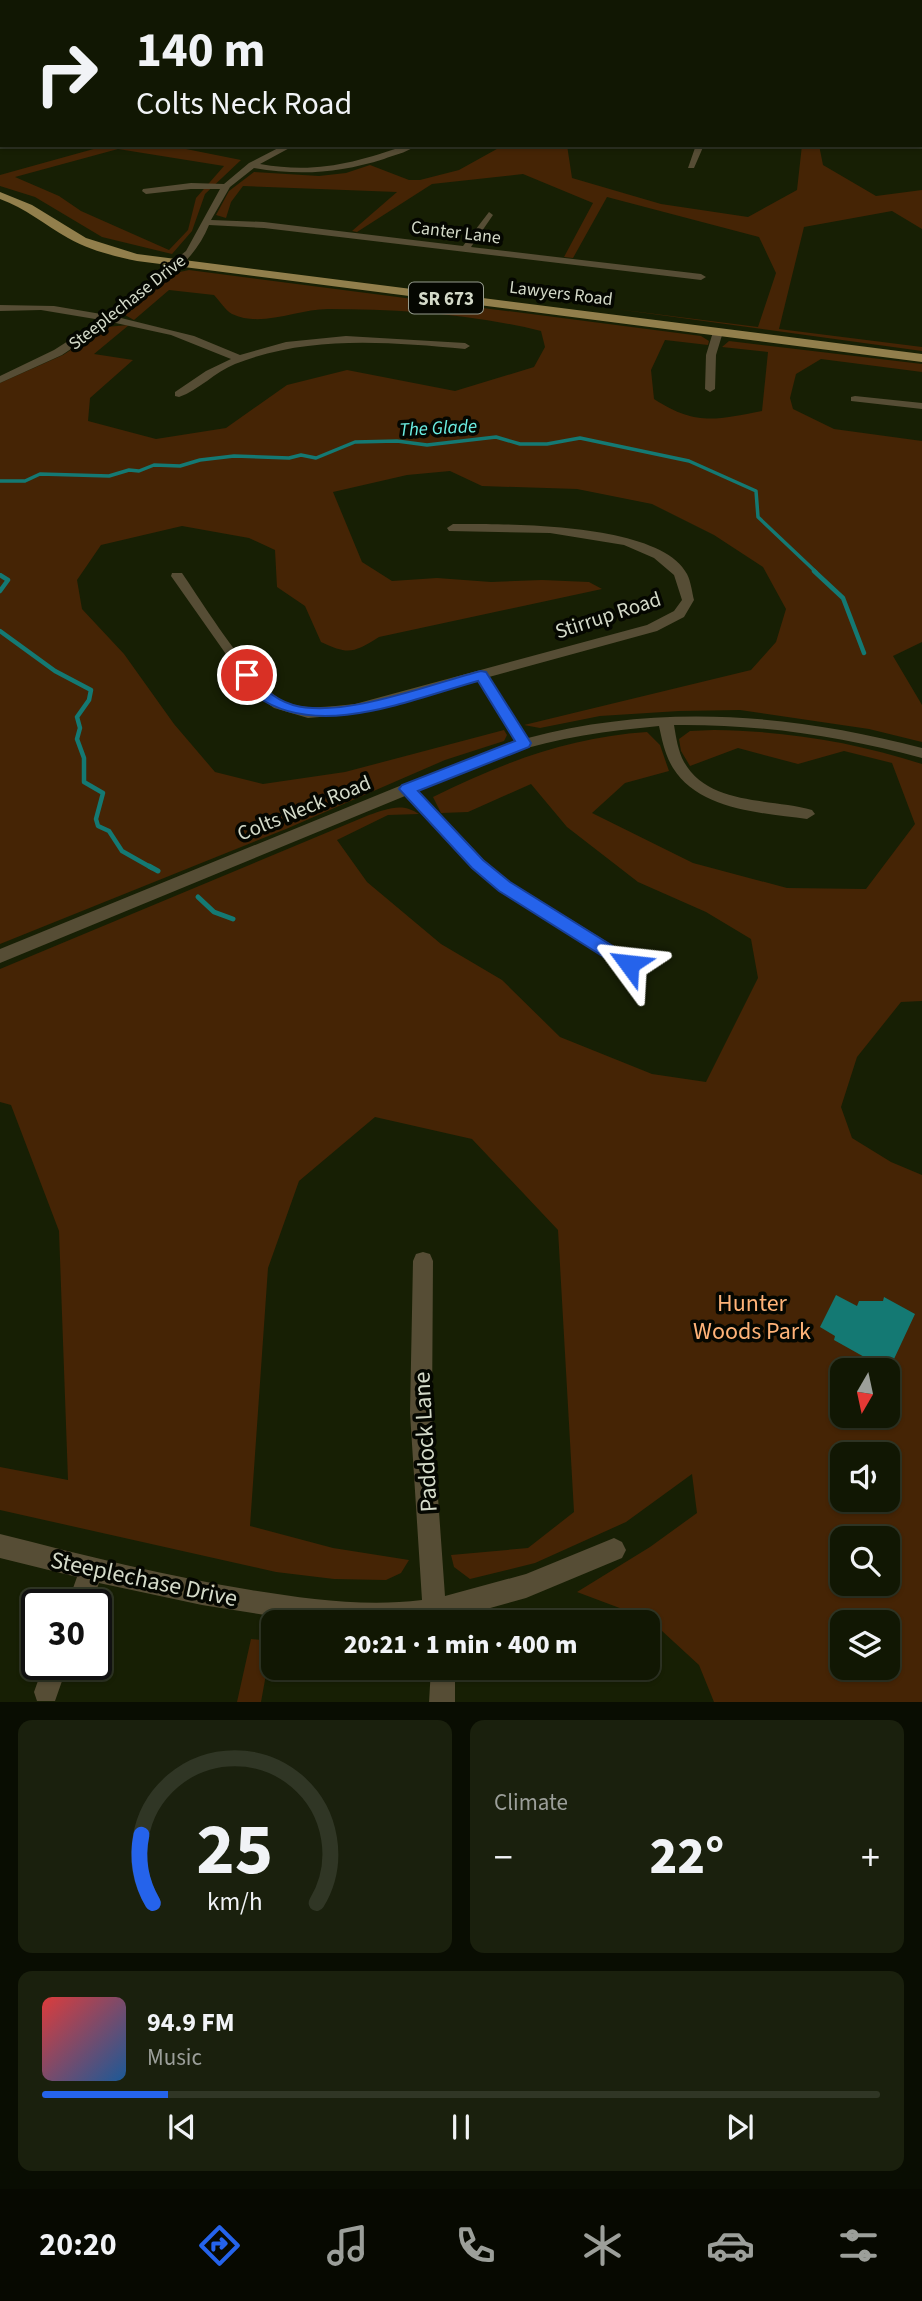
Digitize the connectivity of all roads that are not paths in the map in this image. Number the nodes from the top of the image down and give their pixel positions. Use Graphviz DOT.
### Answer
graph roads {
  1 [pos="287,147"];
  2 [pos="410,147"];
  3 [pos="699,147"];
  4 [pos="252,165"];
  5 [pos="691,166"];
  6 [pos="225,187"];
  7 [pos="146,191"];
  8 [pos="0,195"];
  9 [pos="489,215"];
  10 [pos="206,222"];
  11 [pos="466,249"];
  12 [pos="178,264"];
  13 [pos="702,277"];
  14 [pos="0,309"];
  15 [pos="111,318"];
  16 [pos="718,332"];
  17 [pos="465,346"];
  18 [pos="922,358"];
  19 [pos="240,359"];
  20 [pos="0,380"];
  21 [pos="710,389"];
  22 [pos="178,394"];
  23 [pos="855,399"];
  24 [pos="922,406"];
  25 [pos="453,528"];
  26 [pos="177,576"];
  27 [pos="481,676"];
  28 [pos="665,720"];
  29 [pos="524,743"];
  30 [pos="922,753"];
  31 [pos="407,789"];
  32 [pos="807,814"];
  33 [pos="0,956"];
  34 [pos="629,964"];
  35 [pos="423,1261"];
  36 [pos="0,1546"];
  37 [pos="614,1550"];
  38 [pos="92,1570"];
  39 [pos="85,1589"];
  40 [pos="301,1610"];
  41 [pos="434,1610"];
  42 [pos="453,1610"];
  43 [pos="50,1680"];
  44 [pos="443,1680"];
  45 [pos="46,1692"];
  46 [pos="442,1702"];
  1 -- 4 [label="street, Steeplechase Drive"];
  2 -- 4 [label="street"];
  3 -- 5 [label="street"];
  4 -- 6 [label="street, Steeplechase Drive"];
  6 -- 7 [label="street"];
  6 -- 10 [label="street, Steeplechase Drive"];
  8 -- 12 [label="main road, Lawyers Road / SR 673"];
  9 -- 11 [label="street"];
  10 -- 11 [label="street, Canter Lane"];
  10 -- 12 [label="street, Steeplechase Drive"];
  11 -- 13 [label="street, Canter Lane"];
  12 -- 15 [label="street, Steeplechase Drive"];
  12 -- 16 [label="main road, Lawyers Road / SR 673"];
  14 -- 15 [label="street"];
  15 -- 19 [label="street"];
  15 -- 20 [label="street, Steeplechase Drive"];
  16 -- 18 [label="main road, Lawyers Road / SR 673"];
  16 -- 21 [label="street"];
  17 -- 19 [label="street"];
  19 -- 22 [label="street"];
  23 -- 24 [label="street"];
  25 -- 27 [label="street, Stirrup Road"];
  26 -- 27 [label="street, Stirrup Road"];
  27 -- 29 [label="street"];
  28 -- 29 [label="street, Colts Neck Road"];
  28 -- 30 [label="street, Colts Neck Road"];
  28 -- 32 [label="street"];
  29 -- 31 [label="street, Colts Neck Road"];
  31 -- 33 [label="street, Colts Neck Road"];
  31 -- 34 [label="street"];
  35 -- 41 [label="street, Paddock Lane"];
  36 -- 38 [label="street, Steeplechase Drive"];
  37 -- 42 [label="street, Steeplechase Drive"];
  38 -- 39 [label="street"];
  38 -- 40 [label="street, Steeplechase Drive"];
  43 -- 45 [label="street"];
  44 -- 46 [label="street"];
}
